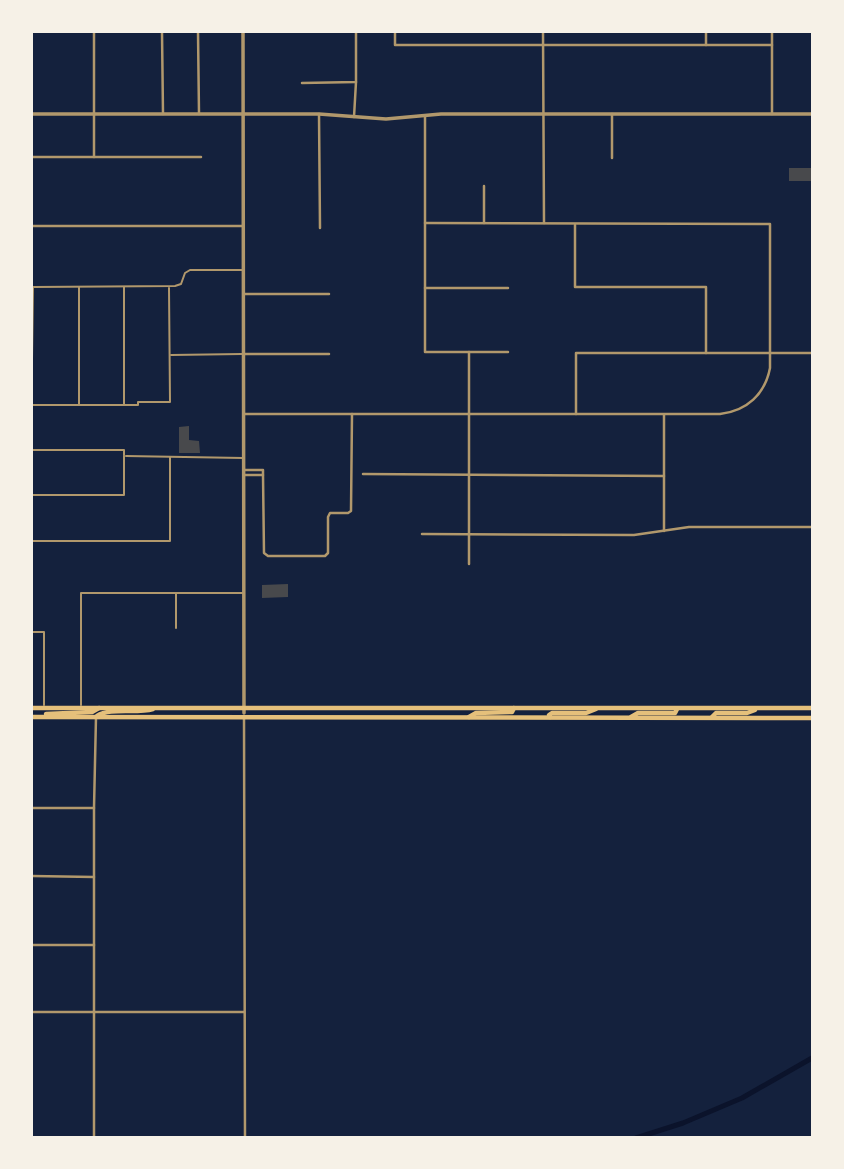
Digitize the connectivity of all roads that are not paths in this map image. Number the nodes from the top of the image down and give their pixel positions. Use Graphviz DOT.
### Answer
graph roads {
  1 [pos="94,32"];
  2 [pos="162,32"];
  3 [pos="198,32"];
  4 [pos="243,32"];
  5 [pos="356,32"];
  6 [pos="395,32"];
  7 [pos="543,32"];
  8 [pos="706,32"];
  9 [pos="772,32"];
  10 [pos="543,45"];
  11 [pos="706,45"];
  12 [pos="772,45"];
  13 [pos="356,82"];
  14 [pos="302,83"];
  15 [pos="32,114"];
  16 [pos="94,114"];
  17 [pos="163,114"];
  18 [pos="199,114"];
  19 [pos="243,114"];
  20 [pos="319,114"];
  21 [pos="543,114"];
  22 [pos="612,114"];
  23 [pos="772,114"];
  24 [pos="813,114"];
  25 [pos="425,115"];
  26 [pos="354,117"];
  27 [pos="32,157"];
  28 [pos="94,157"];
  29 [pos="201,157"];
  30 [pos="612,158"];
  31 [pos="484,186"];
  32 [pos="425,223"];
  33 [pos="484,223"];
  34 [pos="544,223"];
  35 [pos="575,223"];
  36 [pos="32,226"];
  37 [pos="243,226"];
  38 [pos="320,228"];
  39 [pos="244,270"];
  40 [pos="79,286"];
  41 [pos="124,286"];
  42 [pos="169,286"];
  43 [pos="425,288"];
  44 [pos="508,288"];
  45 [pos="244,294"];
  46 [pos="329,294"];
  47 [pos="469,352"];
  48 [pos="508,352"];
  49 [pos="706,353"];
  50 [pos="770,353"];
  51 [pos="813,353"];
  52 [pos="244,354"];
  53 [pos="329,354"];
  54 [pos="170,355"];
  55 [pos="32,359"];
  56 [pos="32,405"];
  57 [pos="79,405"];
  58 [pos="124,405"];
  59 [pos="244,414"];
  60 [pos="352,414"];
  61 [pos="469,414"];
  62 [pos="576,414"];
  63 [pos="664,414"];
  64 [pos="32,450"];
  65 [pos="124,456"];
  66 [pos="170,457"];
  67 [pos="244,458"];
  68 [pos="244,472"];
  69 [pos="363,474"];
  70 [pos="469,475"];
  71 [pos="664,476"];
  72 [pos="32,495"];
  73 [pos="813,527"];
  74 [pos="664,531"];
  75 [pos="422,534"];
  76 [pos="469,534"];
  77 [pos="32,541"];
  78 [pos="469,564"];
  79 [pos="176,593"];
  80 [pos="244,593"];
  81 [pos="176,628"];
  82 [pos="32,632"];
  83 [pos="32,708"];
  84 [pos="44,708"];
  85 [pos="81,708"];
  86 [pos="100,708"];
  87 [pos="157,708"];
  88 [pos="514,708"];
  89 [pos="596,708"];
  90 [pos="759,708"];
  91 [pos="813,708"];
  92 [pos="677,709"];
  93 [pos="244,713"];
  94 [pos="32,717"];
  95 [pos="38,717"];
  96 [pos="96,717"];
  97 [pos="468,717"];
  98 [pos="550,718"];
  99 [pos="630,718"];
  100 [pos="712,718"];
  101 [pos="813,718"];
  102 [pos="32,808"];
  103 [pos="94,808"];
  104 [pos="32,876"];
  105 [pos="94,877"];
  106 [pos="32,945"];
  107 [pos="94,945"];
  108 [pos="32,1012"];
  109 [pos="94,1012"];
  110 [pos="244,1012"];
  111 [pos="94,1138"];
  112 [pos="245,1138"];
  1 -- 16 [label="street"];
  2 -- 17 [label="street"];
  3 -- 18 [label="street"];
  4 -- 19 [label="street"];
  5 -- 13 [label="street"];
  6 -- 10 [label="street"];
  7 -- 10 [label="street"];
  8 -- 11 [label="street"];
  9 -- 12 [label="street"];
  10 -- 11 [label="street"];
  10 -- 21 [label="street"];
  11 -- 12 [label="street"];
  12 -- 23 [label="street"];
  13 -- 14 [label="street"];
  13 -- 26 [label="street"];
  15 -- 16 [label="street"];
  16 -- 17 [label="street"];
  16 -- 28 [label="street"];
  17 -- 18 [label="street"];
  18 -- 19 [label="street"];
  19 -- 20 [label="street"];
  19 -- 37 [label="street"];
  20 -- 26 [label="street"];
  20 -- 38 [label="street"];
  21 -- 22 [label="street"];
  21 -- 25 [label="street"];
  21 -- 34 [label="street"];
  22 -- 23 [label="street"];
  22 -- 30 [label="street"];
  23 -- 24 [label="street"];
  25 -- 26 [label="street"];
  25 -- 32 [label="street"];
  27 -- 28 [label="street"];
  28 -- 29 [label="street"];
  31 -- 33 [label="street"];
  32 -- 33 [label="street"];
  32 -- 43 [label="street"];
  33 -- 34 [label="street"];
  34 -- 35 [label="street"];
  35 -- 49 [label="street"];
  35 -- 50 [label="street"];
  36 -- 37 [label="street"];
  37 -- 39 [label="street"];
  39 -- 42 [label="lane"];
  39 -- 45 [label="street"];
  40 -- 41 [label="lane"];
  40 -- 55 [label="lane"];
  40 -- 57 [label="lane"];
  41 -- 42 [label="lane"];
  41 -- 58 [label="lane"];
  42 -- 54 [label="lane"];
  43 -- 44 [label="street"];
  43 -- 47 [label="street"];
  45 -- 46 [label="street"];
  45 -- 52 [label="street"];
  47 -- 48 [label="street"];
  47 -- 61 [label="street"];
  49 -- 50 [label="street"];
  49 -- 62 [label="street"];
  50 -- 51 [label="street"];
  50 -- 63 [label="street"];
  52 -- 53 [label="street"];
  52 -- 54 [label="lane"];
  52 -- 59 [label="street"];
  54 -- 58 [label="lane"];
  56 -- 57 [label="lane"];
  57 -- 58 [label="lane"];
  59 -- 60 [label="street"];
  59 -- 67 [label="street"];
  60 -- 61 [label="street"];
  60 -- 68 [label="street"];
  61 -- 62 [label="street"];
  61 -- 70 [label="street"];
  62 -- 63 [label="street"];
  63 -- 71 [label="street"];
  64 -- 65 [label="lane"];
  65 -- 66 [label="lane"];
  65 -- 72 [label="lane"];
  66 -- 67 [label="lane"];
  66 -- 77 [label="lane"];
  67 -- 68 [label="street"];
  68 -- 80 [label="street"];
  69 -- 70 [label="street"];
  70 -- 71 [label="street"];
  70 -- 76 [label="street"];
  71 -- 74 [label="street"];
  73 -- 74 [label="street"];
  74 -- 76 [label="street"];
  75 -- 76 [label="street"];
  76 -- 78 [label="street"];
  79 -- 80 [label="lane"];
  79 -- 81 [label="lane"];
  79 -- 85 [label="lane"];
  80 -- 93 [label="street"];
  82 -- 84 [label="lane"];
  83 -- 84 [label="main road"];
  84 -- 85 [label="main road"];
  85 -- 86 [label="main road"];
  86 -- 87 [label="main road"];
  86 -- 95 [label="main road"];
  87 -- 93 [label="main road"];
  87 -- 96 [label="main road"];
  88 -- 89 [label="main road"];
  88 -- 93 [label="main road"];
  88 -- 97 [label="main road"];
  89 -- 92 [label="main road"];
  89 -- 98 [label="main road"];
  90 -- 91 [label="main road"];
  90 -- 92 [label="main road"];
  90 -- 100 [label="main road"];
  92 -- 99 [label="main road"];
  93 -- 96 [label="main road"];
  93 -- 97 [label="main road"];
  93 -- 110 [label="street"];
  94 -- 95 [label="main road"];
  95 -- 96 [label="main road"];
  96 -- 103 [label="street"];
  97 -- 98 [label="main road"];
  98 -- 99 [label="main road"];
  99 -- 100 [label="main road"];
  100 -- 101 [label="main road"];
  102 -- 103 [label="street"];
  103 -- 105 [label="street"];
  104 -- 105 [label="street"];
  105 -- 107 [label="street"];
  106 -- 107 [label="street"];
  107 -- 109 [label="street"];
  108 -- 109 [label="street"];
  109 -- 110 [label="street"];
  109 -- 111 [label="street"];
  110 -- 112 [label="street"];
}
